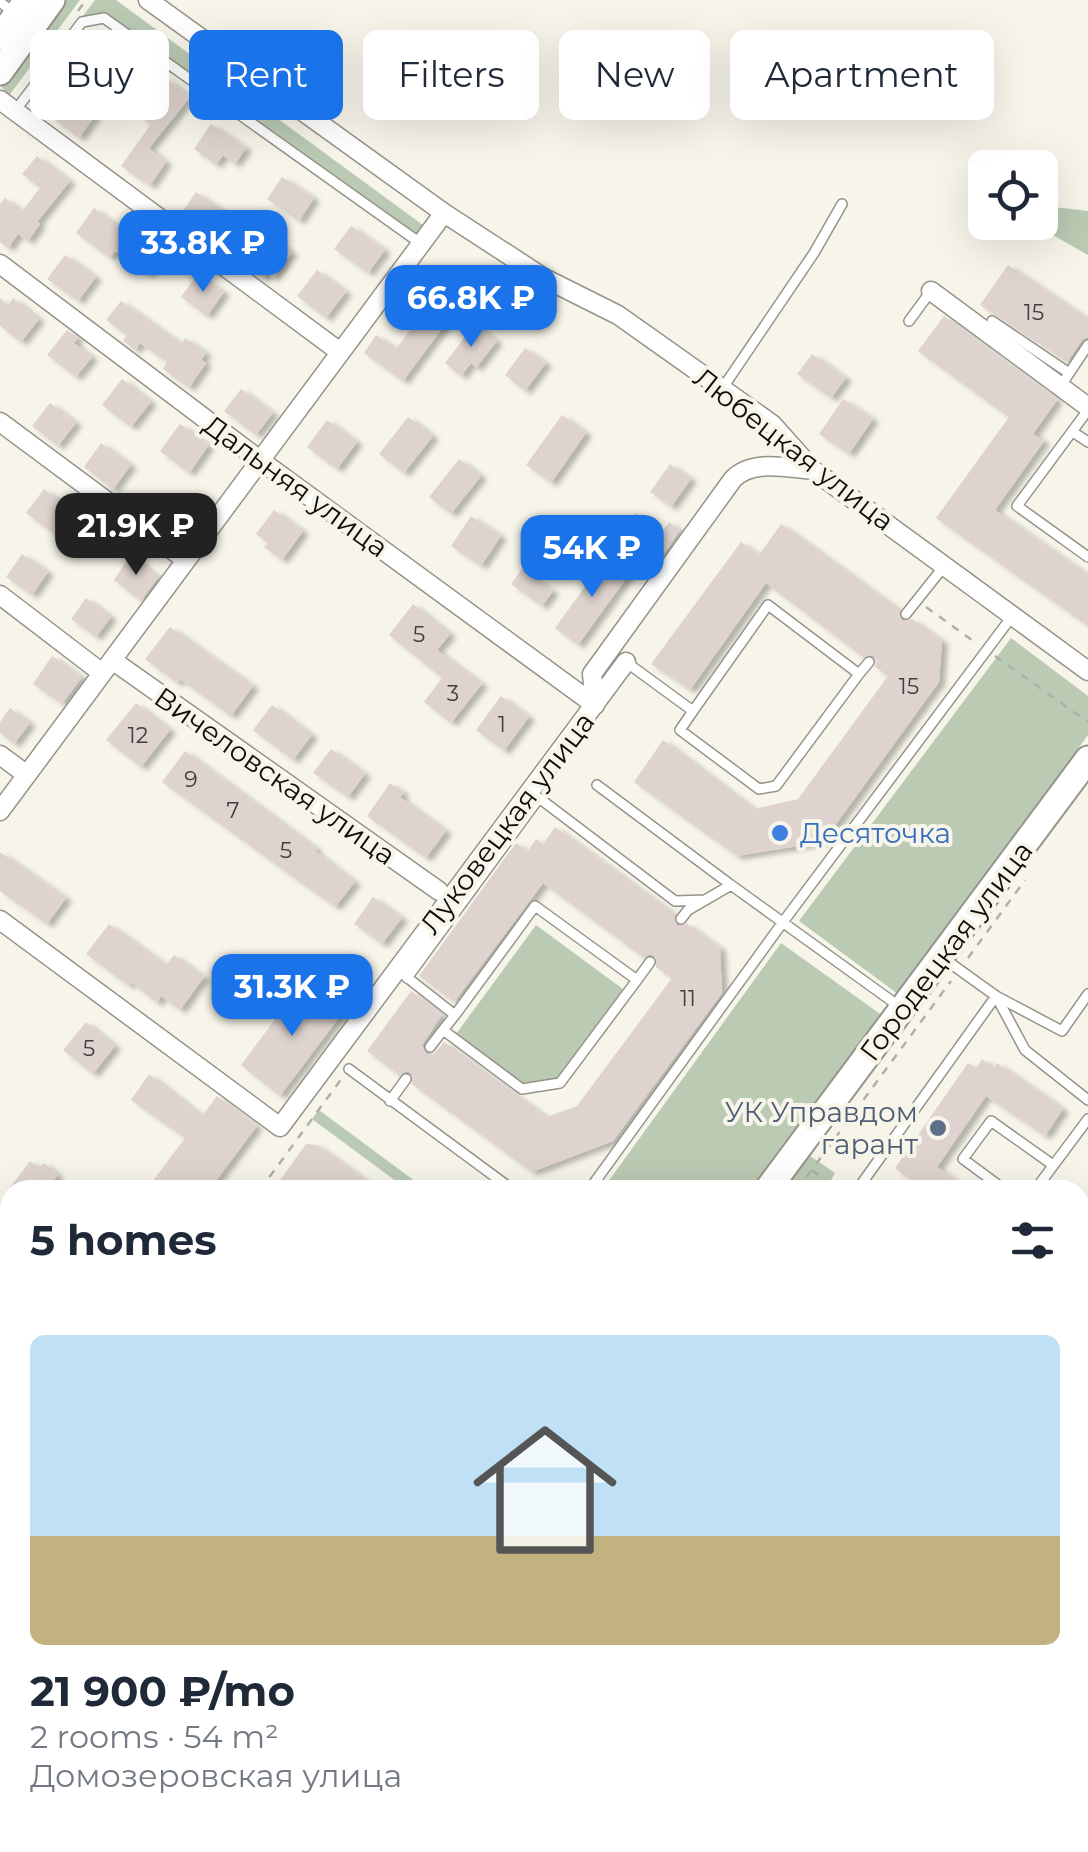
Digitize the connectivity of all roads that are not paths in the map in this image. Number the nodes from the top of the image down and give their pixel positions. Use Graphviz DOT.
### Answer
graph roads {
  1 [pos="52,0"];
  2 [pos="148,0"];
  3 [pos="14,6"];
  4 [pos="0,36"];
  5 [pos="0,72"];
  6 [pos="7,106"];
  7 [pos="842,204"];
  8 [pos="444,213"];
  9 [pos="420,243"];
  10 [pos="0,264"];
  11 [pos="931,292"];
  12 [pos="909,321"];
  13 [pos="992,321"];
  14 [pos="1088,344"];
  15 [pos="340,352"];
  16 [pos="1064,380"];
  17 [pos="722,389"];
  18 [pos="1088,408"];
  19 [pos="0,422"];
  20 [pos="1073,432"];
  21 [pos="1088,442"];
  22 [pos="261,461"];
  23 [pos="813,470"];
  24 [pos="1088,557"];
  25 [pos="186,560"];
  26 [pos="944,565"];
  27 [pos="0,595"];
  28 [pos="906,614"];
  29 [pos="1013,615"];
  30 [pos="626,662"];
  31 [pos="869,662"];
  32 [pos="107,666"];
  33 [pos="1088,671"];
  34 [pos="860,674"];
  35 [pos="595,705"];
  36 [pos="693,710"];
  37 [pos="0,755"];
  38 [pos="1088,759"];
  39 [pos="26,776"];
  40 [pos="597,785"];
  41 [pos="0,811"];
  42 [pos="732,884"];
  43 [pos="439,891"];
  44 [pos="706,900"];
  45 [pos="681,919"];
  46 [pos="0,920"];
  47 [pos="782,922"];
  48 [pos="650,962"];
  49 [pos="950,963"];
  50 [pos="402,974"];
  51 [pos="637,980"];
  52 [pos="1088,994"];
  53 [pos="996,996"];
  54 [pos="902,1009"];
  55 [pos="455,1014"];
  56 [pos="443,1030"];
  57 [pos="430,1047"];
  58 [pos="348,1069"];
  59 [pos="406,1080"];
  60 [pos="1088,1100"];
  61 [pos="390,1101"];
  62 [pos="1088,1120"];
  63 [pos="1054,1165"];
  64 [pos="499,1180"];
  65 [pos="595,1180"];
  66 [pos="774,1180"];
  67 [pos="865,1180"];
  68 [pos="991,1180"];
  69 [pos="1043,1180"];
  1 -- 5 [label="street"];
  2 -- 8 [label="street, Любецкая улица"];
  3 -- 4 [label="street"];
  6 -- 9 [label="lane"];
  6 -- 15 [label="street"];
  7 -- 17 [label="lane"];
  8 -- 9 [label="street"];
  8 -- 17 [label="street, Любецкая улица"];
  9 -- 15 [label="street"];
  10 -- 22 [label="street, Дальняя улица"];
  11 -- 12 [label="lane"];
  11 -- 16 [label="street"];
  13 -- 16 [label="lane"];
  14 -- 16 [label="lane"];
  15 -- 22 [label="street"];
  16 -- 18 [label="street"];
  17 -- 23 [label="street, Любецкая улица"];
  18 -- 20 [label="lane"];
  19 -- 25 [label="street"];
  20 -- 21 [label="lane"];
  20 -- 24 [label="lane"];
  22 -- 25 [label="street"];
  22 -- 35 [label="street, Дальняя улица"];
  23 -- 26 [label="street, Любецкая улица"];
  23 -- 35 [label="street"];
  25 -- 32 [label="street"];
  26 -- 28 [label="lane"];
  26 -- 29 [label="street, Любецкая улица"];
  27 -- 32 [label="street, Вичеловская улица"];
  29 -- 33 [label="street, Любецкая улица"];
  29 -- 47 [label="lane"];
  30 -- 35 [label="street, Луковецкая улица"];
  30 -- 36 [label="lane"];
  31 -- 34 [label="lane"];
  32 -- 39 [label="street"];
  32 -- 43 [label="street, Вичеловская улица"];
  34 -- 36 [label="lane"];
  34 -- 36 [label="lane"];
  35 -- 50 [label="street, Луковецкая улица"];
  37 -- 39 [label="street"];
  38 -- 49 [label="street, Городецкая улица"];
  39 -- 41 [label="street"];
  40 -- 42 [label="lane"];
  42 -- 44 [label="lane"];
  42 -- 47 [label="lane"];
  44 -- 45 [label="lane"];
  44 -- 50 [label="lane"];
  46 -- 50 [label="street, Луковецкая улица"];
  47 -- 54 [label="lane"];
  47 -- 65 [label="lane"];
  48 -- 51 [label="lane"];
  49 -- 53 [label="lane"];
  49 -- 54 [label="street, Городецкая улица"];
  50 -- 55 [label="lane"];
  51 -- 55 [label="lane"];
  51 -- 56 [label="lane"];
  52 -- 53 [label="lane"];
  53 -- 60 [label="lane"];
  53 -- 67 [label="lane"];
  54 -- 66 [label="street, Городецкая улица"];
  55 -- 56 [label="lane"];
  56 -- 57 [label="lane"];
  58 -- 61 [label="lane"];
  59 -- 61 [label="lane"];
  61 -- 64 [label="lane"];
  62 -- 63 [label="lane"];
  63 -- 68 [label="lane"];
  63 -- 69 [label="lane"];
}
